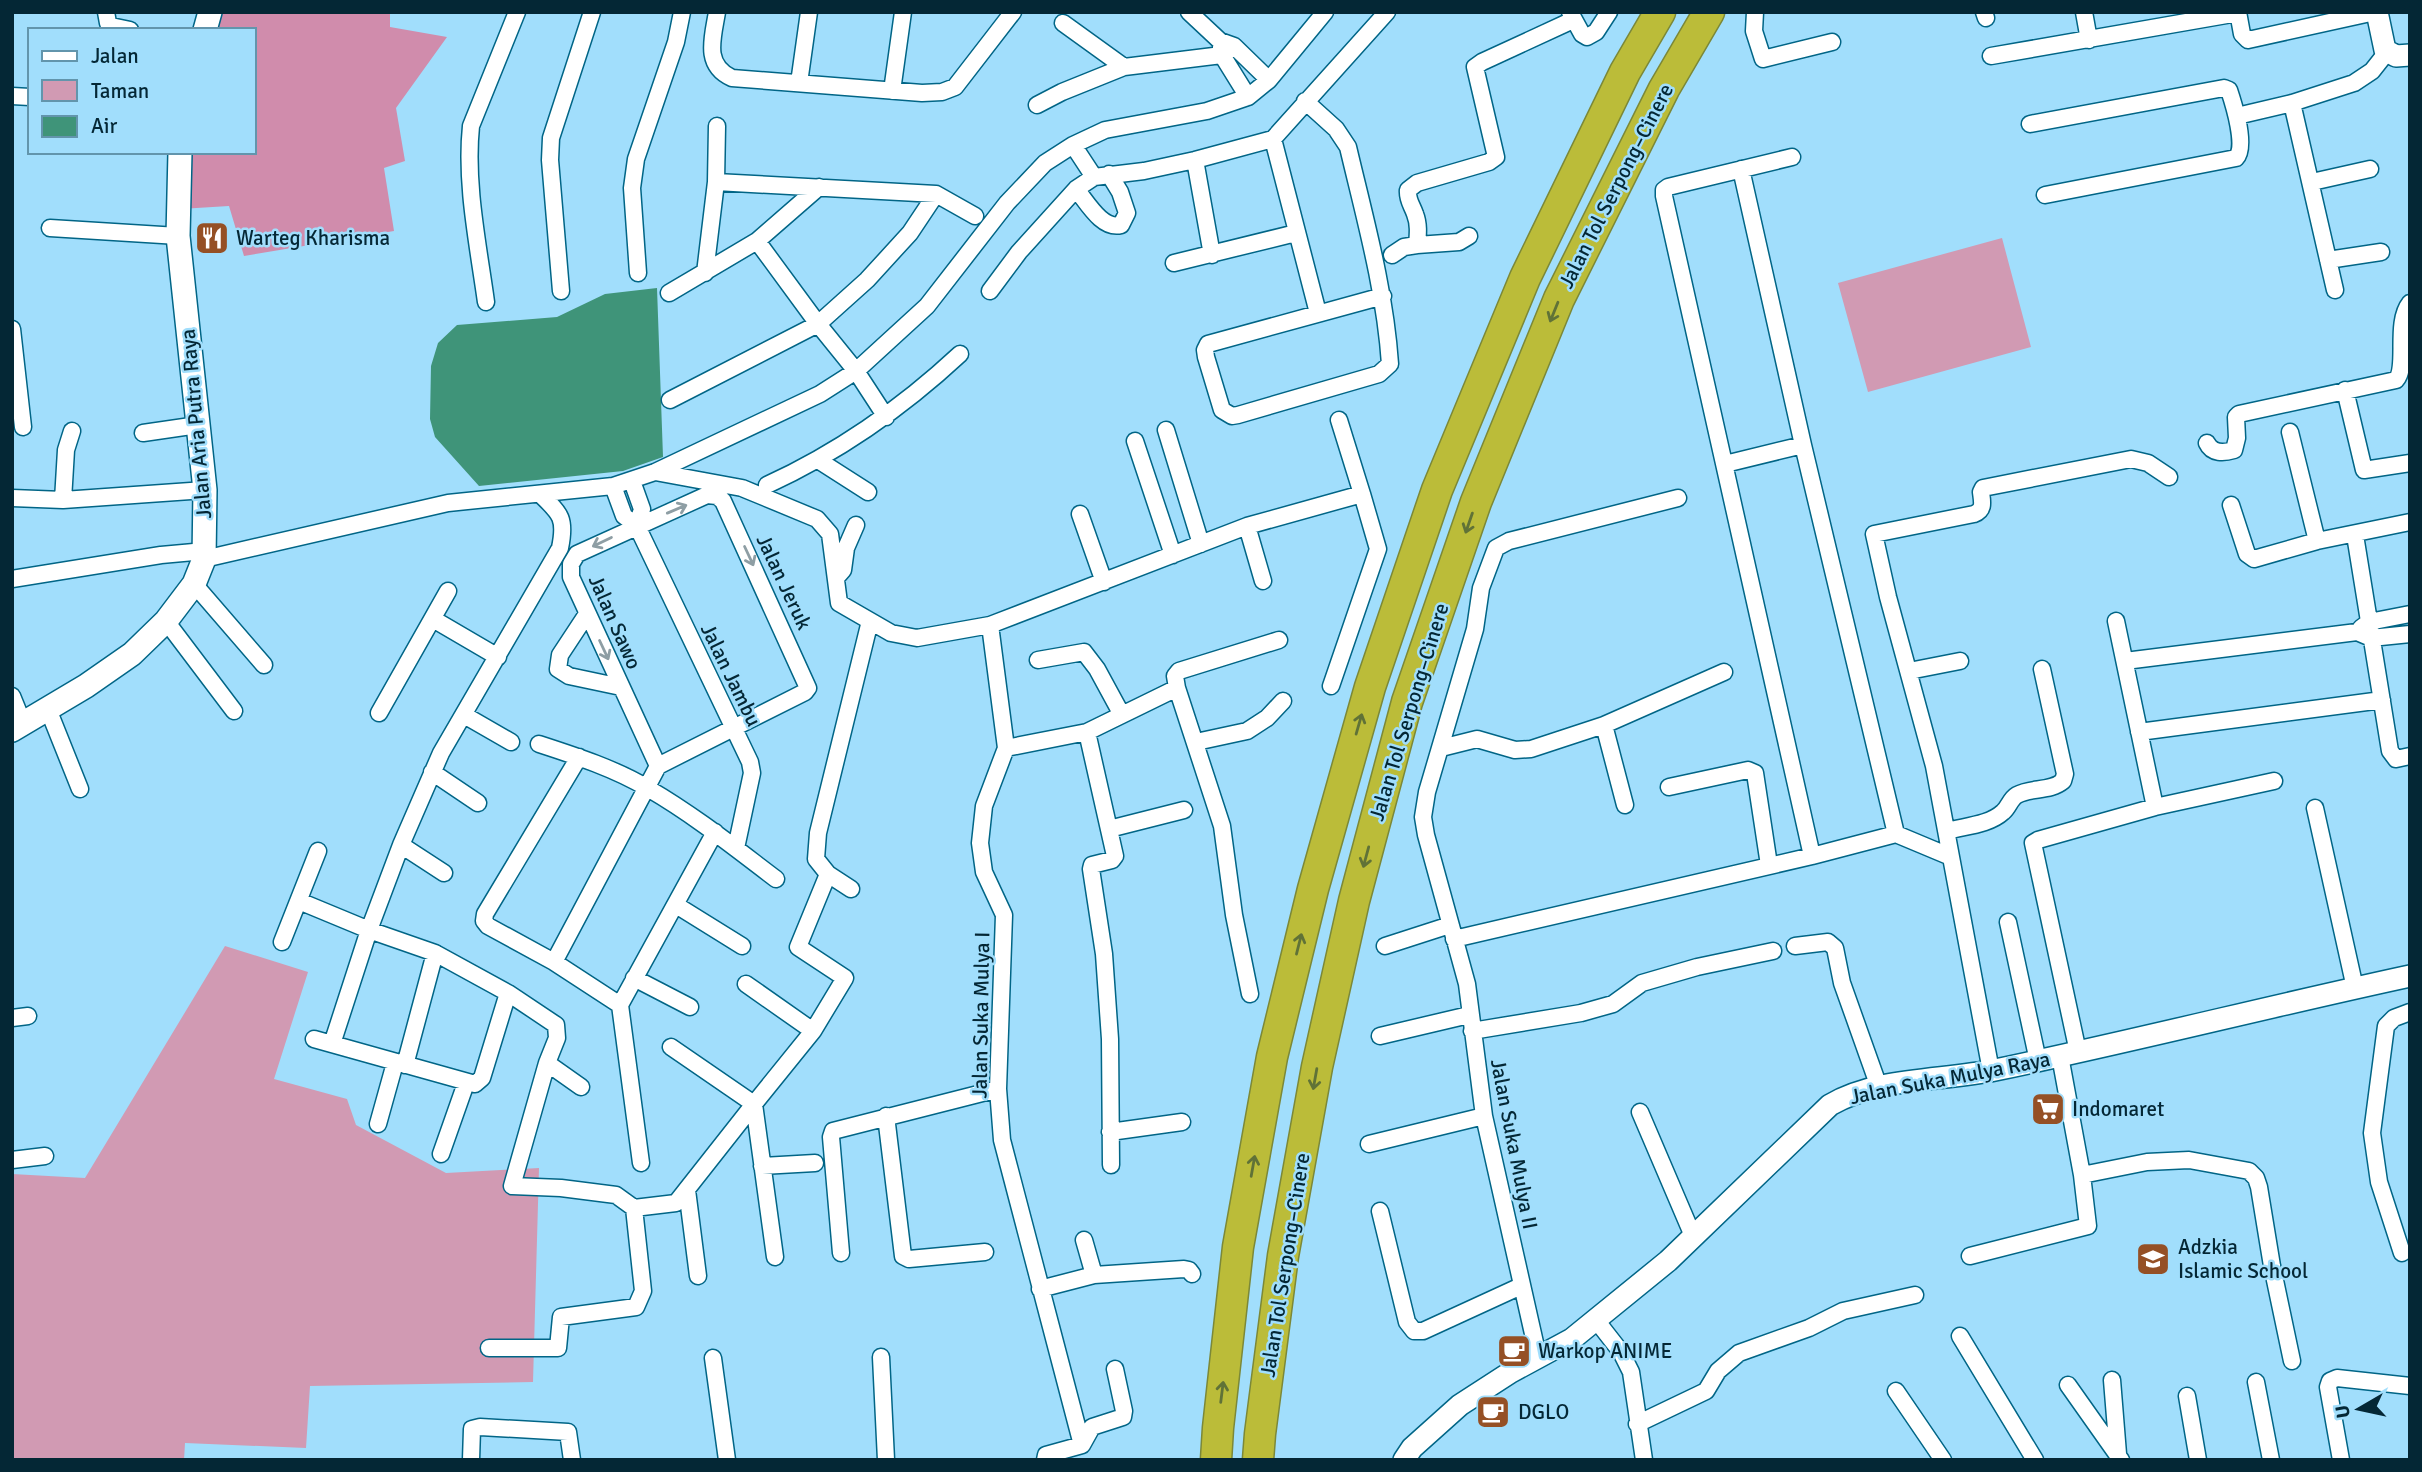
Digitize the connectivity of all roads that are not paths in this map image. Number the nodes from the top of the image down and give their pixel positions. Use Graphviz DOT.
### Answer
graph roads {
  1 [pos="106,12"];
  2 [pos="517,12"];
  3 [pos="592,12"];
  4 [pos="682,12"];
  5 [pos="717,12"];
  6 [pos="808,12"];
  7 [pos="903,12"];
  8 [pos="1000,12"];
  9 [pos="1013,12"];
  10 [pos="1325,12"];
  11 [pos="1387,12"];
  12 [pos="1609,12"];
  13 [pos="1660,12"];
  14 [pos="1709,12"];
  15 [pos="1755,12"];
  16 [pos="2084,12"];
  17 [pos="2376,12"];
  18 [pos="2238,13"];
  19 [pos="1200,16"];
  20 [pos="1571,16"];
  21 [pos="1063,23"];
  22 [pos="119,28"];
  23 [pos="998,33"];
  24 [pos="2089,40"];
  25 [pos="1832,42"];
  26 [pos="1226,47"];
  27 [pos="2387,52"];
  28 [pos="2410,55"];
  29 [pos="1991,56"];
  30 [pos="1124,67"];
  31 [pos="1269,80"];
  32 [pos="799,83"];
  33 [pos="892,91"];
  34 [pos="1248,97"];
  35 [pos="1305,102"];
  36 [pos="2292,103"];
  37 [pos="1037,105"];
  38 [pos="2237,116"];
  39 [pos="2029,124"];
  40 [pos="717,126"];
  41 [pos="1273,139"];
  42 [pos="180,154"];
  43 [pos="1792,157"];
  44 [pos="1195,160"];
  45 [pos="1088,162"];
  46 [pos="1741,169"];
  47 [pos="2370,169"];
  48 [pos="716,182"];
  49 [pos="2312,182"];
  50 [pos="819,187"];
  51 [pos="1076,189"];
  52 [pos="936,194"];
  53 [pos="2045,195"];
  54 [pos="975,216"];
  55 [pos="50,228"];
  56 [pos="1296,233"];
  57 [pos="178,236"];
  58 [pos="1469,236"];
  59 [pos="757,241"];
  60 [pos="1417,245"];
  61 [pos="2381,252"];
  62 [pos="1392,254"];
  63 [pos="1212,255"];
  64 [pos="2328,260"];
  65 [pos="1174,263"];
  66 [pos="638,273"];
  67 [pos="705,273"];
  68 [pos="2335,290"];
  69 [pos="561,291"];
  70 [pos="990,291"];
  71 [pos="669,293"];
  72 [pos="1383,296"];
  73 [pos="486,302"];
  74 [pos="2410,303"];
  75 [pos="1318,313"];
  76 [pos="818,324"];
  77 [pos="12,329"];
  78 [pos="960,355"];
  79 [pos="856,371"];
  80 [pos="2345,390"];
  81 [pos="670,400"];
  82 [pos="886,417"];
  83 [pos="1339,421"];
  84 [pos="198,425"];
  85 [pos="23,427"];
  86 [pos="72,430"];
  87 [pos="1166,430"];
  88 [pos="2290,432"];
  89 [pos="143,433"];
  90 [pos="1135,441"];
  91 [pos="2207,443"];
  92 [pos="1803,446"];
  93 [pos="818,460"];
  94 [pos="2410,463"];
  95 [pos="1725,464"];
  96 [pos="655,472"];
  97 [pos="2169,477"];
  98 [pos="632,481"];
  99 [pos="767,485"];
  100 [pos="613,486"];
  101 [pos="205,490"];
  102 [pos="868,492"];
  103 [pos="1362,494"];
  104 [pos="541,495"];
  105 [pos="12,498"];
  106 [pos="1678,498"];
  107 [pos="63,500"];
  108 [pos="2231,505"];
  109 [pos="1080,514"];
  110 [pos="2410,522"];
  111 [pos="856,525"];
  112 [pos="637,526"];
  113 [pos="1247,526"];
  114 [pos="2355,535"];
  115 [pos="2317,541"];
  116 [pos="1201,544"];
  117 [pos="205,555"];
  118 [pos="1173,555"];
  119 [pos="836,578"];
  120 [pos="12,579"];
  121 [pos="1263,581"];
  122 [pos="1104,582"];
  123 [pos="194,584"];
  124 [pos="448,591"];
  125 [pos="587,614"];
  126 [pos="2410,614"];
  127 [pos="433,619"];
  128 [pos="166,621"];
  129 [pos="870,621"];
  130 [pos="2116,621"];
  131 [pos="990,625"];
  132 [pos="2365,631"];
  133 [pos="2410,634"];
  134 [pos="1279,640"];
  135 [pos="498,657"];
  136 [pos="1038,660"];
  137 [pos="1960,661"];
  138 [pos="2125,661"];
  139 [pos="264,666"];
  140 [pos="2042,669"];
  141 [pos="1909,671"];
  142 [pos="1724,672"];
  143 [pos="1331,686"];
  144 [pos="621,688"];
  145 [pos="1177,688"];
  146 [pos="12,696"];
  147 [pos="2382,700"];
  148 [pos="1283,701"];
  149 [pos="48,709"];
  150 [pos="234,711"];
  151 [pos="379,713"];
  152 [pos="464,715"];
  153 [pos="1122,715"];
  154 [pos="1604,725"];
  155 [pos="18,727"];
  156 [pos="733,727"];
  157 [pos="1087,732"];
  158 [pos="2139,733"];
  159 [pos="511,742"];
  160 [pos="1196,742"];
  161 [pos="539,744"];
  162 [pos="1006,748"];
  163 [pos="1441,748"];
  164 [pos="2410,756"];
  165 [pos="579,757"];
  166 [pos="658,766"];
  167 [pos="432,772"];
  168 [pos="2274,781"];
  169 [pos="647,787"];
  170 [pos="1669,787"];
  171 [pos="80,789"];
  172 [pos="478,803"];
  173 [pos="1625,805"];
  174 [pos="2155,807"];
  175 [pos="2315,808"];
  176 [pos="1184,810"];
  177 [pos="1109,829"];
  178 [pos="1947,831"];
  179 [pos="715,832"];
  180 [pos="1896,834"];
  181 [pos="401,845"];
  182 [pos="736,848"];
  183 [pos="318,852"];
  184 [pos="1812,856"];
  185 [pos="1951,857"];
  186 [pos="1769,865"];
  187 [pos="444,873"];
  188 [pos="828,874"];
  189 [pos="776,879"];
  190 [pos="851,889"];
  191 [pos="299,901"];
  192 [pos="676,905"];
  193 [pos="2008,922"];
  194 [pos="369,930"];
  195 [pos="1452,932"];
  196 [pos="282,942"];
  197 [pos="742,946"];
  198 [pos="1385,946"];
  199 [pos="1795,946"];
  200 [pos="1773,951"];
  201 [pos="435,953"];
  202 [pos="554,962"];
  203 [pos="2410,976"];
  204 [pos="634,978"];
  205 [pos="746,984"];
  206 [pos="2355,988"];
  207 [pos="508,993"];
  208 [pos="1250,994"];
  209 [pos="620,1005"];
  210 [pos="690,1007"];
  211 [pos="2410,1012"];
  212 [pos="1471,1023"];
  213 [pos="813,1031"];
  214 [pos="1380,1036"];
  215 [pos="314,1039"];
  216 [pos="332,1044"];
  217 [pos="671,1047"];
  218 [pos="2069,1054"];
  219 [pos="2038,1061"];
  220 [pos="547,1063"];
  221 [pos="400,1064"];
  222 [pos="1991,1071"];
  223 [pos="466,1083"];
  224 [pos="580,1087"];
  225 [pos="1880,1087"];
  226 [pos="998,1089"];
  227 [pos="754,1104"];
  228 [pos="1640,1112"];
  229 [pos="886,1116"];
  230 [pos="1484,1116"];
  231 [pos="1182,1122"];
  232 [pos="378,1124"];
  233 [pos="1110,1132"];
  234 [pos="1369,1144"];
  235 [pos="441,1154"];
  236 [pos="45,1156"];
  237 [pos="12,1160"];
  238 [pos="641,1163"];
  239 [pos="815,1163"];
  240 [pos="762,1166"];
  241 [pos="1111,1166"];
  242 [pos="2082,1175"];
  243 [pos="687,1190"];
  244 [pos="634,1208"];
  245 [pos="1380,1211"];
  246 [pos="1693,1236"];
  247 [pos="1084,1240"];
  248 [pos="985,1252"];
  249 [pos="841,1253"];
  250 [pos="2402,1253"];
  251 [pos="1970,1256"];
  252 [pos="775,1257"];
  253 [pos="1192,1274"];
  254 [pos="1094,1275"];
  255 [pos="698,1276"];
  256 [pos="1521,1286"];
  257 [pos="1040,1289"];
  258 [pos="1916,1295"];
  259 [pos="1596,1320"];
  260 [pos="1960,1336"];
  261 [pos="489,1348"];
  262 [pos="1538,1356"];
  263 [pos="881,1357"];
  264 [pos="713,1358"];
  265 [pos="2292,1361"];
  266 [pos="1115,1369"];
  267 [pos="2112,1380"];
  268 [pos="2256,1382"];
  269 [pos="2068,1385"];
  270 [pos="2410,1386"];
  271 [pos="1896,1391"];
  272 [pos="2187,1396"];
  273 [pos="1637,1424"];
  274 [pos="1082,1446"];
  275 [pos="2119,1457"];
  276 [pos="471,1460"];
  277 [pos="572,1460"];
  278 [pos="727,1460"];
  279 [pos="886,1460"];
  280 [pos="1045,1460"];
  281 [pos="1216,1460"];
  282 [pos="1258,1460"];
  283 [pos="1404,1460"];
  284 [pos="1644,1460"];
  285 [pos="1943,1460"];
  286 [pos="2035,1460"];
  287 [pos="2198,1460"];
  288 [pos="2271,1460"];
  289 [pos="2341,1460"];
  1 -- 22 [label="street"];
  2 -- 73 [label="street"];
  3 -- 69 [label="street"];
  4 -- 66 [label="street"];
  5 -- 32 [label="street"];
  6 -- 32 [label="street"];
  7 -- 33 [label="street"];
  8 -- 23 [label="street"];
  9 -- 23 [label="street"];
  10 -- 31 [label="street"];
  11 -- 35 [label="street"];
  12 -- 20 [label="street"];
  281 -- 13 [label="highway, Jalan Tol Serpong–Cinere, one-way"];
  14 -- 282 [label="highway, Jalan Tol Serpong–Cinere, one-way"];
  15 -- 25 [label="street"];
  16 -- 24 [label="street"];
  17 -- 18 [label="street"];
  17 -- 27 [label="street"];
  18 -- 24 [label="street"];
  19 -- 26 [label="street"];
  20 -- 60 [label="street"];
  21 -- 30 [label="street"];
  23 -- 33 [label="street"];
  24 -- 29 [label="street"];
  26 -- 30 [label="street"];
  26 -- 31 [label="street"];
  26 -- 34 [label="street"];
  27 -- 28 [label="street"];
  27 -- 36 [label="street"];
  30 -- 37 [label="street"];
  31 -- 34 [label="street"];
  32 -- 33 [label="street"];
  34 -- 45 [label="street"];
  35 -- 41 [label="street"];
  35 -- 72 [label="street"];
  36 -- 38 [label="street"];
  36 -- 49 [label="street"];
  38 -- 39 [label="street"];
  38 -- 53 [label="street"];
  40 -- 48 [label="street"];
  41 -- 44 [label="street"];
  41 -- 56 [label="street"];
  42 -- 57 [label="main road, Jalan Aria Putra Raya"];
  43 -- 46 [label="street"];
  44 -- 45 [label="street"];
  44 -- 63 [label="street"];
  45 -- 51 [label="street"];
  45 -- 51 [label="street"];
  45 -- 79 [label="street"];
  46 -- 92 [label="street"];
  46 -- 95 [label="street"];
  47 -- 49 [label="street"];
  48 -- 50 [label="street"];
  48 -- 67 [label="street"];
  49 -- 64 [label="street"];
  50 -- 52 [label="street"];
  50 -- 59 [label="street"];
  51 -- 70 [label="street"];
  52 -- 54 [label="street"];
  52 -- 76 [label="street"];
  55 -- 57 [label="street"];
  56 -- 63 [label="street"];
  56 -- 75 [label="street"];
  57 -- 84 [label="main road, Jalan Aria Putra Raya"];
  58 -- 60 [label="street"];
  59 -- 67 [label="street"];
  59 -- 76 [label="street"];
  60 -- 62 [label="street"];
  61 -- 64 [label="street"];
  63 -- 65 [label="street"];
  64 -- 68 [label="street"];
  67 -- 71 [label="street"];
  72 -- 75 [label="street"];
  72 -- 75 [label="street"];
  74 -- 80 [label="street"];
  76 -- 79 [label="street"];
  76 -- 81 [label="street"];
  77 -- 85 [label="street"];
  78 -- 82 [label="street"];
  79 -- 82 [label="street"];
  79 -- 96 [label="street"];
  80 -- 91 [label="street"];
  80 -- 94 [label="street"];
  82 -- 93 [label="street"];
  83 -- 103 [label="street"];
  84 -- 89 [label="street"];
  84 -- 101 [label="main road, Jalan Aria Putra Raya"];
  86 -- 107 [label="street"];
  87 -- 116 [label="street"];
  88 -- 115 [label="street"];
  90 -- 118 [label="street"];
  92 -- 95 [label="street"];
  92 -- 180 [label="street"];
  93 -- 99 [label="street"];
  93 -- 102 [label="street"];
  95 -- 184 [label="street"];
  96 -- 98 [label="street"];
  96 -- 119 [label="street"];
  97 -- 141 [label="street"];
  98 -- 100 [label="street"];
  98 -- 112 [label="street, Jalan Jambu"];
  100 -- 104 [label="street"];
  100 -- 112 [label="street, Jalan Jambu"];
  101 -- 107 [label="street"];
  101 -- 117 [label="main road, Jalan Aria Putra Raya"];
  103 -- 113 [label="street"];
  103 -- 143 [label="street"];
  104 -- 117 [label="street"];
  104 -- 135 [label="street"];
  105 -- 107 [label="street"];
  106 -- 163 [label="street, Jalan Suka Mulya II"];
  108 -- 115 [label="street"];
  109 -- 122 [label="street"];
  110 -- 114 [label="street"];
  111 -- 119 [label="street"];
  112 -- 125 [label="street, Jalan Sawo, one-way"];
  112 -- 156 [label="street, Jalan Jambu"];
  112 -- 156 [label="street, Jalan Jeruk, one-way"];
  113 -- 116 [label="street"];
  113 -- 121 [label="street"];
  114 -- 115 [label="street"];
  114 -- 132 [label="street"];
  116 -- 118 [label="street"];
  117 -- 120 [label="street"];
  117 -- 123 [label="main road, Jalan Aria Putra Raya"];
  118 -- 122 [label="street"];
  119 -- 129 [label="street"];
  122 -- 131 [label="street"];
  123 -- 128 [label="main road, Jalan Aria Putra Raya"];
  123 -- 139 [label="street"];
  124 -- 127 [label="street"];
  125 -- 144 [label="street, Jalan Sawo, one-way"];
  125 -- 144 [label="street"];
  126 -- 132 [label="street"];
  127 -- 135 [label="street"];
  127 -- 151 [label="street"];
  128 -- 149 [label="main road, Jalan Aria Putra Raya"];
  128 -- 150 [label="street"];
  129 -- 131 [label="street"];
  129 -- 188 [label="street"];
  130 -- 138 [label="street"];
  131 -- 162 [label="street, Jalan Suka Mulya I"];
  132 -- 133 [label="street"];
  132 -- 138 [label="street"];
  132 -- 147 [label="street"];
  134 -- 145 [label="street"];
  135 -- 152 [label="street"];
  136 -- 153 [label="street"];
  137 -- 141 [label="street"];
  138 -- 158 [label="street"];
  140 -- 178 [label="street"];
  141 -- 178 [label="street"];
  142 -- 154 [label="street"];
  144 -- 166 [label="street, Jalan Sawo"];
  145 -- 153 [label="street"];
  145 -- 160 [label="street"];
  146 -- 155 [label="street"];
  147 -- 158 [label="street"];
  147 -- 164 [label="street"];
  148 -- 160 [label="street"];
  149 -- 155 [label="main road, Jalan Aria Putra Raya"];
  149 -- 171 [label="street"];
  152 -- 159 [label="street"];
  152 -- 167 [label="street"];
  153 -- 157 [label="street"];
  154 -- 163 [label="street"];
  154 -- 173 [label="street"];
  156 -- 166 [label="street"];
  156 -- 182 [label="street, Jalan Jambu"];
  157 -- 162 [label="street"];
  157 -- 177 [label="street"];
  158 -- 174 [label="street"];
  160 -- 208 [label="street"];
  161 -- 165 [label="street"];
  162 -- 226 [label="street, Jalan Suka Mulya I"];
  163 -- 195 [label="street, Jalan Suka Mulya II"];
  165 -- 169 [label="street"];
  165 -- 202 [label="street"];
  166 -- 169 [label="street"];
  167 -- 172 [label="street"];
  167 -- 181 [label="street"];
  168 -- 174 [label="street"];
  169 -- 179 [label="street"];
  169 -- 202 [label="street"];
  170 -- 186 [label="street"];
  174 -- 218 [label="street"];
  175 -- 206 [label="street"];
  176 -- 177 [label="street"];
  177 -- 233 [label="street"];
  178 -- 185 [label="street"];
  179 -- 182 [label="street"];
  179 -- 192 [label="street"];
  180 -- 184 [label="street"];
  180 -- 185 [label="street"];
  181 -- 187 [label="street"];
  181 -- 194 [label="street"];
  182 -- 189 [label="street"];
  183 -- 191 [label="street"];
  184 -- 186 [label="street"];
  185 -- 222 [label="street"];
  186 -- 195 [label="street"];
  188 -- 190 [label="street"];
  188 -- 213 [label="street"];
  191 -- 194 [label="street"];
  191 -- 196 [label="street"];
  192 -- 197 [label="street"];
  192 -- 204 [label="street"];
  193 -- 219 [label="street"];
  194 -- 201 [label="street"];
  194 -- 216 [label="street"];
  195 -- 198 [label="street"];
  195 -- 212 [label="street, Jalan Suka Mulya II"];
  199 -- 225 [label="street"];
  200 -- 212 [label="street"];
  201 -- 207 [label="street"];
  201 -- 221 [label="street"];
  202 -- 209 [label="street"];
  203 -- 206 [label="street, Jalan Suka Mulya Raya"];
  204 -- 209 [label="street"];
  204 -- 210 [label="street"];
  205 -- 213 [label="street"];
  206 -- 218 [label="street, Jalan Suka Mulya Raya"];
  207 -- 220 [label="street"];
  207 -- 223 [label="street"];
  209 -- 238 [label="street"];
  211 -- 250 [label="street"];
  212 -- 214 [label="street"];
  212 -- 230 [label="street, Jalan Suka Mulya II"];
  213 -- 227 [label="street"];
  215 -- 216 [label="street"];
  216 -- 221 [label="street"];
  217 -- 227 [label="street"];
  218 -- 219 [label="street, Jalan Suka Mulya Raya"];
  218 -- 242 [label="street"];
  219 -- 222 [label="street, Jalan Suka Mulya Raya"];
  220 -- 224 [label="street"];
  220 -- 244 [label="street"];
  221 -- 223 [label="street"];
  221 -- 232 [label="street"];
  222 -- 225 [label="street, Jalan Suka Mulya Raya"];
  223 -- 235 [label="street"];
  225 -- 246 [label="street, Jalan Suka Mulya Raya"];
  226 -- 229 [label="street"];
  226 -- 257 [label="street, Jalan Suka Mulya I"];
  227 -- 240 [label="street"];
  227 -- 243 [label="street"];
  228 -- 246 [label="street"];
  229 -- 248 [label="street"];
  229 -- 249 [label="street"];
  230 -- 234 [label="street"];
  230 -- 256 [label="street, Jalan Suka Mulya II"];
  231 -- 233 [label="street"];
  233 -- 241 [label="street"];
  236 -- 237 [label="street"];
  239 -- 240 [label="street"];
  240 -- 252 [label="street"];
  242 -- 251 [label="street"];
  242 -- 265 [label="street"];
  243 -- 244 [label="street"];
  243 -- 255 [label="street"];
  244 -- 261 [label="street"];
  245 -- 256 [label="street"];
  246 -- 259 [label="street, Jalan Suka Mulya Raya"];
  247 -- 254 [label="street"];
  253 -- 254 [label="street"];
  254 -- 257 [label="street"];
  256 -- 262 [label="street, Jalan Suka Mulya II"];
  257 -- 274 [label="street, Jalan Suka Mulya I"];
  258 -- 273 [label="street"];
  259 -- 262 [label="street, Jalan Suka Mulya Raya"];
  259 -- 273 [label="street"];
  260 -- 286 [label="street"];
  262 -- 283 [label="street, Jalan Suka Mulya Raya"];
  263 -- 279 [label="street"];
  264 -- 278 [label="street"];
  266 -- 274 [label="street"];
  267 -- 275 [label="street"];
  268 -- 288 [label="street"];
  269 -- 275 [label="street"];
  270 -- 289 [label="street"];
  271 -- 285 [label="street"];
  272 -- 287 [label="street"];
  273 -- 284 [label="street"];
  274 -- 280 [label="street"];
  276 -- 277 [label="street"];
}
